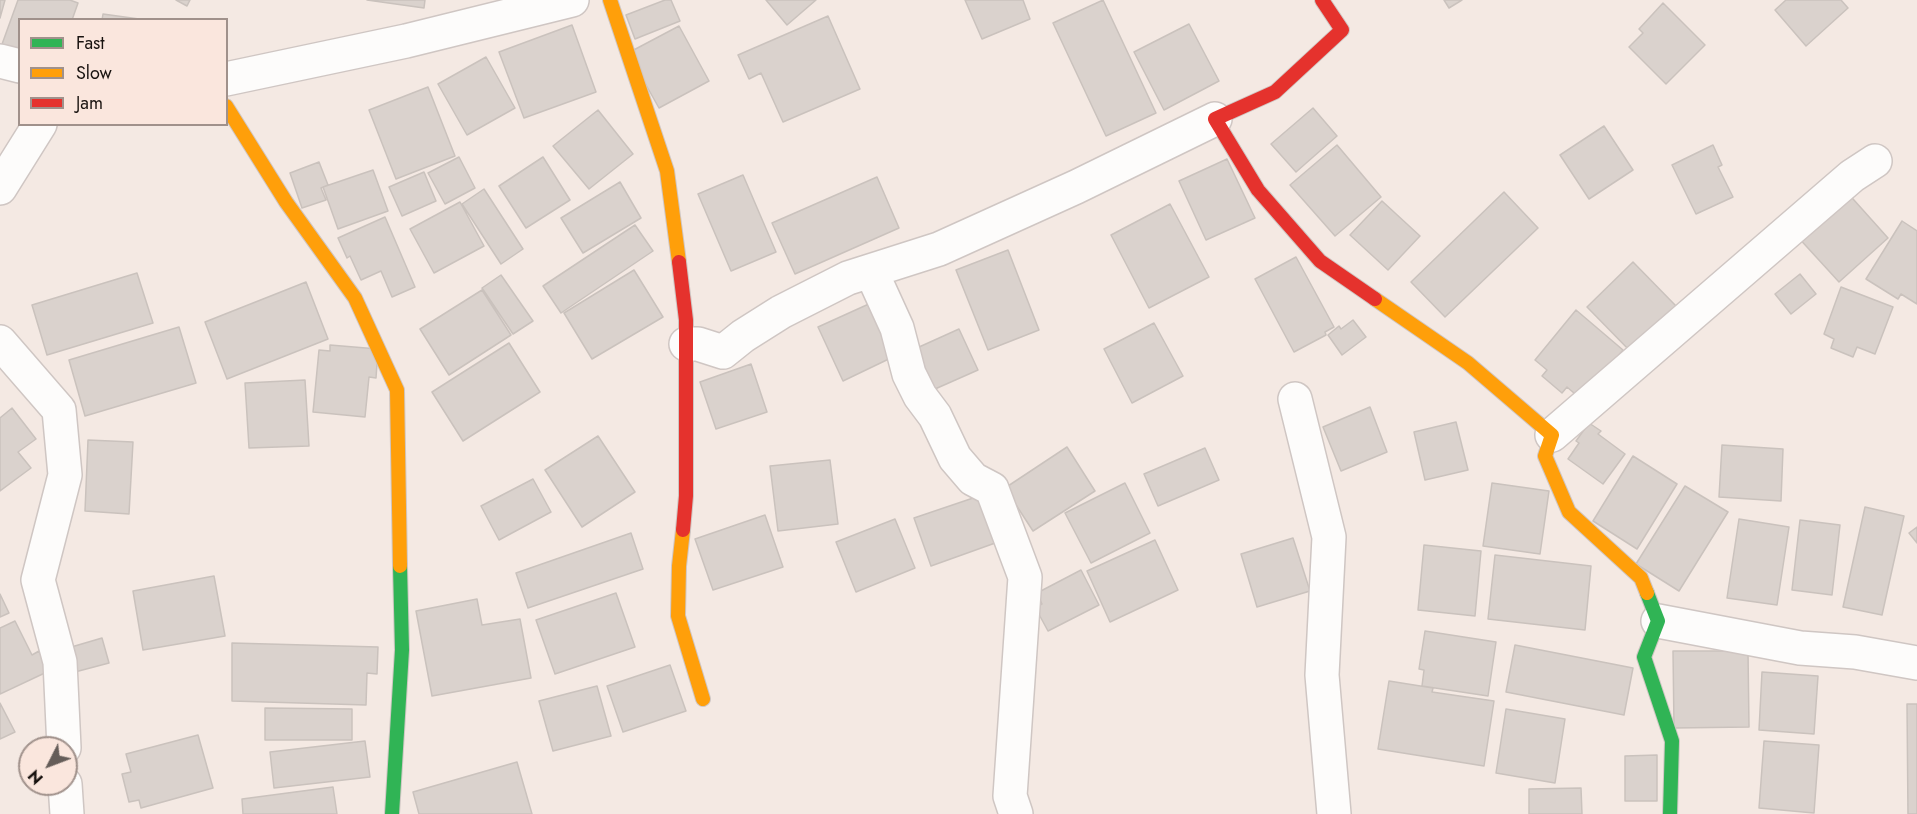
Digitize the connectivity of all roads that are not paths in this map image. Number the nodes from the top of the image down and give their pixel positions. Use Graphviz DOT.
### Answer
graph roads {
  1 [pos="572,0"];
  2 [pos="610,0"];
  3 [pos="1322,0"];
  4 [pos="0,61"];
  5 [pos="18,66"];
  6 [pos="228,79"];
  7 [pos="228,109"];
  8 [pos="1215,119"];
  9 [pos="39,126"];
  10 [pos="1875,161"];
  11 [pos="0,188"];
  12 [pos="871,271"];
  13 [pos="0,342"];
  14 [pos="686,344"];
  15 [pos="1295,399"];
  16 [pos="1552,435"];
  17 [pos="1658,621"];
  18 [pos="1917,663"];
  19 [pos="703,699"];
  20 [pos="63,736"];
  21 [pos="66,796"];
  22 [pos="67,814"];
  23 [pos="392,814"];
  24 [pos="1016,814"];
  25 [pos="1334,814"];
  26 [pos="1670,814"];
  1 -- 6 [label="street"];
  2 -- 14 [label="street"];
  3 -- 8 [label="street"];
  4 -- 5 [label="street"];
  7 -- 23 [label="street"];
  8 -- 12 [label="street"];
  8 -- 16 [label="street"];
  9 -- 11 [label="street"];
  10 -- 16 [label="street"];
  12 -- 14 [label="street"];
  12 -- 24 [label="street"];
  13 -- 20 [label="street"];
  14 -- 19 [label="street"];
  15 -- 25 [label="street"];
  16 -- 17 [label="street"];
  17 -- 18 [label="street"];
  17 -- 26 [label="street"];
  21 -- 22 [label="street"];
}
